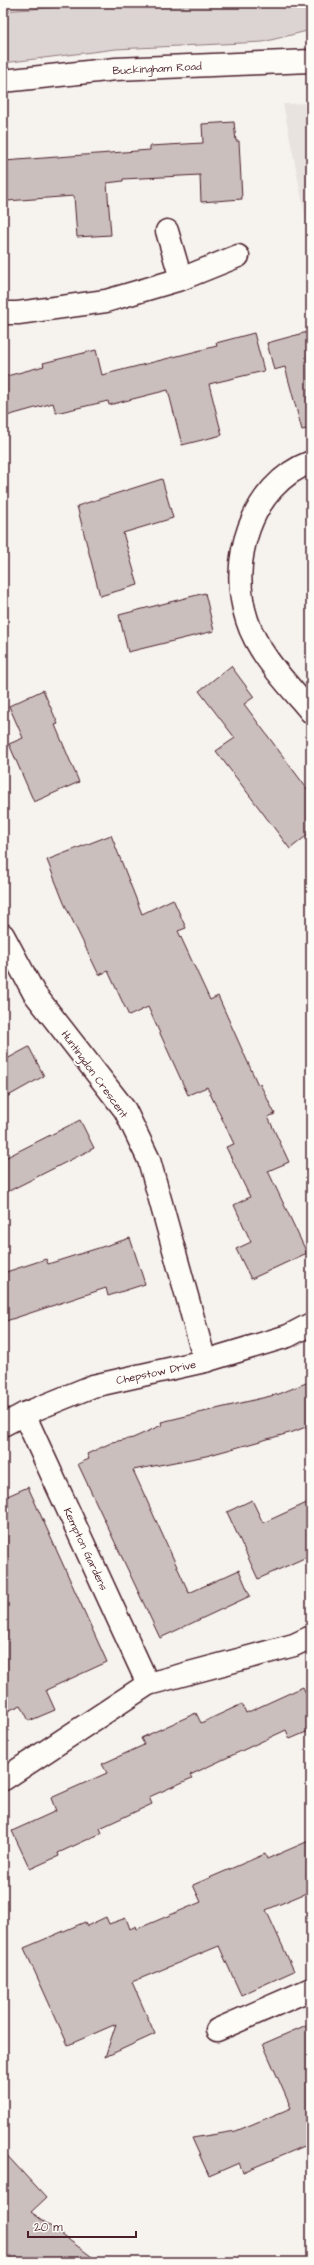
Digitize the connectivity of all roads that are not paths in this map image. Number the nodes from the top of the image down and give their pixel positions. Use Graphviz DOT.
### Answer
graph roads {
  1 [pos="311,61"];
  2 [pos="3,81"];
  3 [pos="167,231"];
  4 [pos="238,256"];
  5 [pos="182,279"];
  6 [pos="3,313"];
  7 [pos="311,462"];
  8 [pos="311,712"];
  9 [pos="3,935"];
  10 [pos="311,1324"];
  11 [pos="205,1362"];
  12 [pos="24,1414"];
  13 [pos="3,1426"];
  14 [pos="311,1637"];
  15 [pos="148,1684"];
  16 [pos="4,1779"];
  17 [pos="311,1989"];
  18 [pos="217,2030"];
  1 -- 2 [label="street, Buckingham Road"];
  3 -- 5 [label="street"];
  4 -- 5 [label="street"];
  5 -- 6 [label="street"];
  7 -- 8 [label="street"];
  9 -- 11 [label="street, Huntingdon Crescent"];
  10 -- 11 [label="street, Chepstow Drive"];
  11 -- 12 [label="street, Chepstow Drive"];
  12 -- 13 [label="street, Chepstow Drive"];
  12 -- 15 [label="street, Kempton Gardens"];
  14 -- 15 [label="street"];
  15 -- 16 [label="street"];
  17 -- 18 [label="street"];
}
